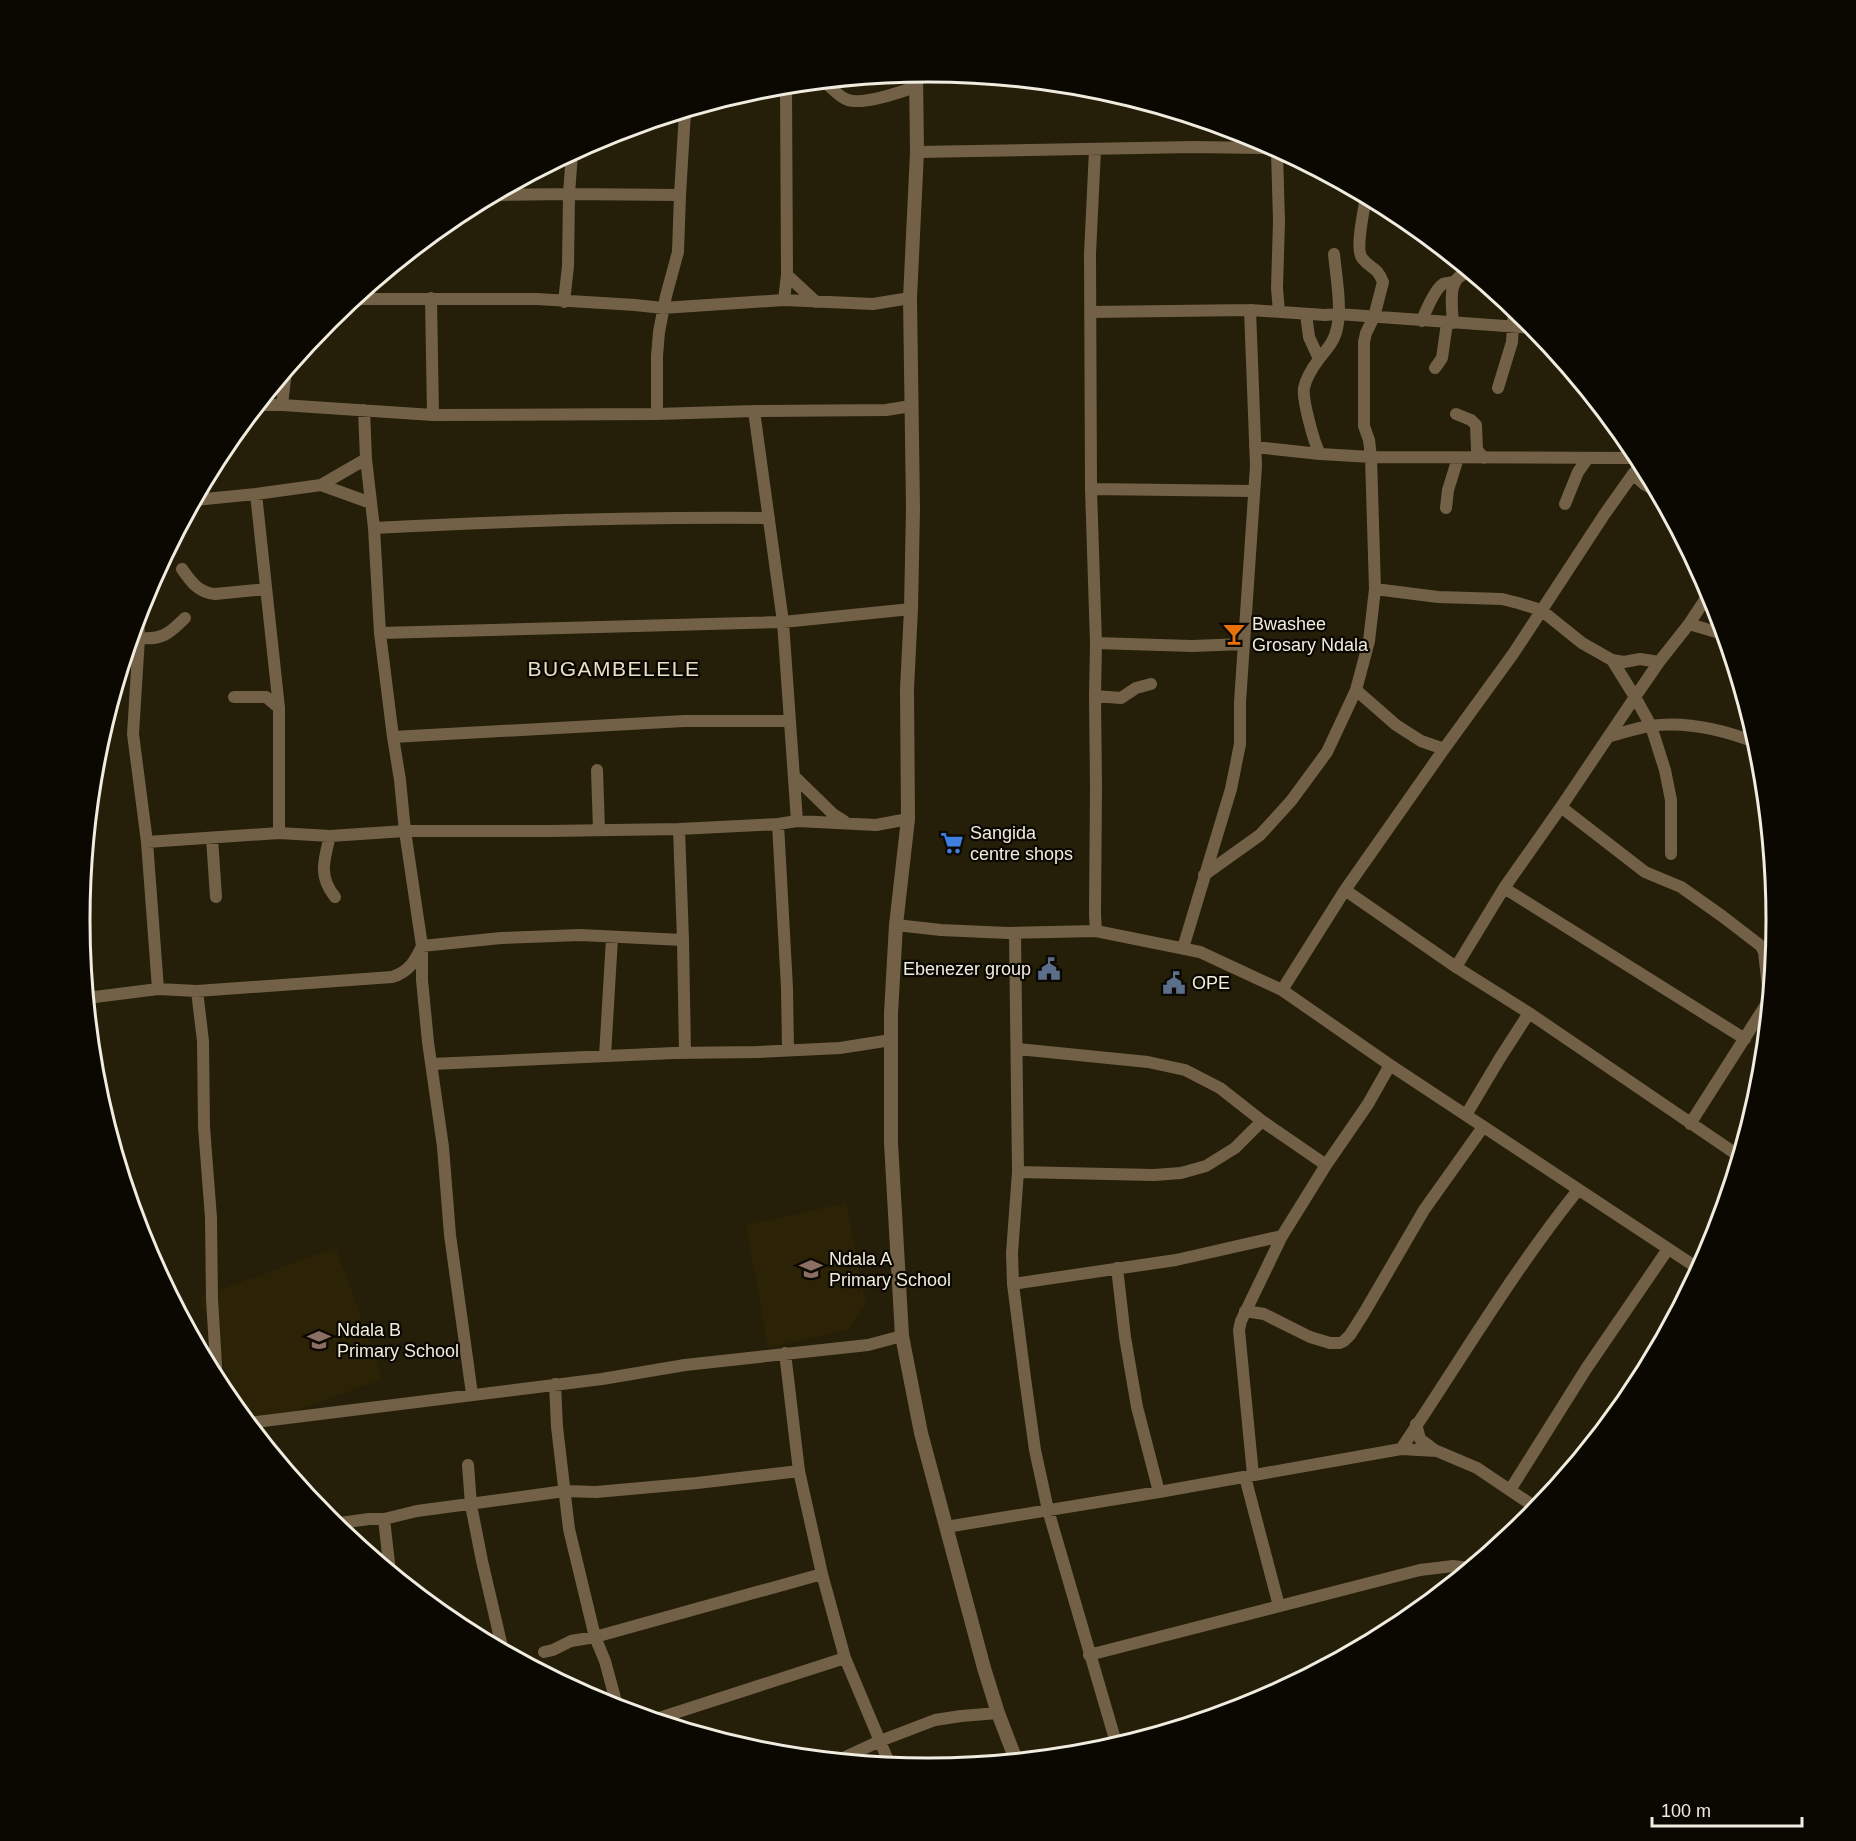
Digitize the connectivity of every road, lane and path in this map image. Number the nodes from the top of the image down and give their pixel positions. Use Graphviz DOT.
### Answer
graph roads {
  1 [pos="916,82"];
  2 [pos="910,83"];
  3 [pos="832,89"];
  4 [pos="786,95"];
  5 [pos="685,119"];
  6 [pos="1248,145"];
  7 [pos="1095,150"];
  8 [pos="917,152"];
  9 [pos="1280,160"];
  10 [pos="571,162"];
  11 [pos="569,194"];
  12 [pos="509,195"];
  13 [pos="680,195"];
  14 [pos="1365,206"];
  15 [pos="1334,254"];
  16 [pos="1461,274"];
  17 [pos="787,275"];
  18 [pos="1453,282"];
  19 [pos="431,298"];
  20 [pos="910,298"];
  21 [pos="366,299"];
  22 [pos="784,300"];
  23 [pos="564,302"];
  24 [pos="816,302"];
  25 [pos="663,308"];
  26 [pos="1250,310"];
  27 [pos="1090,312"];
  28 [pos="1279,312"];
  29 [pos="1306,314"];
  30 [pos="1338,314"];
  31 [pos="1374,317"];
  32 [pos="1422,321"];
  33 [pos="1513,321"];
  34 [pos="1450,323"];
  35 [pos="1513,328"];
  36 [pos="1521,328"];
  37 [pos="1319,359"];
  38 [pos="1435,368"];
  39 [pos="284,384"];
  40 [pos="1498,388"];
  41 [pos="267,405"];
  42 [pos="282,405"];
  43 [pos="911,406"];
  44 [pos="364,410"];
  45 [pos="754,411"];
  46 [pos="657,414"];
  47 [pos="1456,414"];
  48 [pos="433,415"];
  49 [pos="1255,447"];
  50 [pos="1320,454"];
  51 [pos="1371,457"];
  52 [pos="1458,458"];
  53 [pos="1484,458"];
  54 [pos="1588,458"];
  55 [pos="1627,458"];
  56 [pos="366,459"];
  57 [pos="1635,472"];
  58 [pos="321,485"];
  59 [pos="1091,489"];
  60 [pos="1253,491"];
  61 [pos="256,494"];
  62 [pos="203,499"];
  63 [pos="371,503"];
  64 [pos="1566,504"];
  65 [pos="1446,508"];
  66 [pos="769,518"];
  67 [pos="374,528"];
  68 [pos="182,568"];
  69 [pos="266,589"];
  70 [pos="1375,589"];
  71 [pos="1703,603"];
  72 [pos="911,609"];
  73 [pos="1541,610"];
  74 [pos="185,618"];
  75 [pos="783,621"];
  76 [pos="1689,624"];
  77 [pos="1714,631"];
  78 [pos="380,633"];
  79 [pos="139,639"];
  80 [pos="1096,643"];
  81 [pos="1244,644"];
  82 [pos="1612,660"];
  83 [pos="1659,662"];
  84 [pos="1151,684"];
  85 [pos="1356,690"];
  86 [pos="1095,696"];
  87 [pos="234,697"];
  88 [pos="1635,697"];
  89 [pos="279,708"];
  90 [pos="790,721"];
  91 [pos="1651,726"];
  92 [pos="393,737"];
  93 [pos="1608,737"];
  94 [pos="1746,740"];
  95 [pos="1444,749"];
  96 [pos="597,770"];
  97 [pos="794,776"];
  98 [pos="1561,807"];
  99 [pos="908,819"];
  100 [pos="797,821"];
  101 [pos="845,822"];
  102 [pos="778,824"];
  103 [pos="679,829"];
  104 [pos="599,830"];
  105 [pos="405,831"];
  106 [pos="279,833"];
  107 [pos="330,836"];
  108 [pos="212,838"];
  109 [pos="147,842"];
  110 [pos="1671,854"];
  111 [pos="1204,875"];
  112 [pos="1504,888"];
  113 [pos="1345,890"];
  114 [pos="216,897"];
  115 [pos="335,897"];
  116 [pos="896,925"];
  117 [pos="1096,931"];
  118 [pos="1016,933"];
  119 [pos="612,938"];
  120 [pos="683,940"];
  121 [pos="422,946"];
  122 [pos="1183,948"];
  123 [pos="1765,957"];
  124 [pos="1456,967"];
  125 [pos="401,974"];
  126 [pos="422,980"];
  127 [pos="158,989"];
  128 [pos="1282,990"];
  129 [pos="197,991"];
  130 [pos="94,997"];
  131 [pos="1761,1012"];
  132 [pos="1529,1013"];
  133 [pos="1745,1039"];
  134 [pos="891,1040"];
  135 [pos="1018,1049"];
  136 [pos="788,1050"];
  137 [pos="686,1053"];
  138 [pos="605,1056"];
  139 [pos="432,1064"];
  140 [pos="1390,1065"];
  141 [pos="1466,1115"];
  142 [pos="1262,1121"];
  143 [pos="1690,1124"];
  144 [pos="1483,1127"];
  145 [pos="1733,1152"];
  146 [pos="1326,1165"];
  147 [pos="1018,1172"];
  148 [pos="1578,1190"];
  149 [pos="1282,1236"];
  150 [pos="1668,1249"];
  151 [pos="1692,1264"];
  152 [pos="1117,1268"];
  153 [pos="1013,1284"];
  154 [pos="1245,1311"];
  155 [pos="902,1336"];
  156 [pos="784,1353"];
  157 [pos="216,1361"];
  158 [pos="555,1384"];
  159 [pos="472,1394"];
  160 [pos="257,1422"];
  161 [pos="1416,1424"];
  162 [pos="1401,1449"];
  163 [pos="1437,1451"];
  164 [pos="468,1465"];
  165 [pos="799,1471"];
  166 [pos="1249,1476"];
  167 [pos="1510,1490"];
  168 [pos="565,1491"];
  169 [pos="1159,1492"];
  170 [pos="1530,1503"];
  171 [pos="471,1505"];
  172 [pos="1048,1510"];
  173 [pos="384,1519"];
  174 [pos="345,1522"];
  175 [pos="946,1527"];
  176 [pos="389,1562"];
  177 [pos="1461,1567"];
  178 [pos="822,1574"];
  179 [pos="1279,1606"];
  180 [pos="595,1637"];
  181 [pos="501,1641"];
  182 [pos="544,1652"];
  183 [pos="1089,1655"];
  184 [pos="845,1658"];
  185 [pos="615,1698"];
  186 [pos="998,1713"];
  187 [pos="664,1716"];
  188 [pos="1114,1737"];
  189 [pos="880,1741"];
  190 [pos="1014,1754"];
  191 [pos="851,1755"];
  192 [pos="887,1757"];
  1 -- 8 [label="street"];
  2 -- 3 [label="street"];
  4 -- 17 [label="street"];
  5 -- 13 [label="street"];
  6 -- 7 [label="street"];
  7 -- 8 [label="street"];
  7 -- 27 [label="street"];
  8 -- 20 [label="street"];
  9 -- 28 [label="street"];
  10 -- 11 [label="street"];
  11 -- 12 [label="street"];
  11 -- 13 [label="street"];
  11 -- 23 [label="street"];
  13 -- 25 [label="street"];
  14 -- 31 [label="street"];
  15 -- 30 [label="street"];
  16 -- 18 [label="street"];
  17 -- 22 [label="street"];
  17 -- 24 [label="street"];
  18 -- 32 [label="street"];
  18 -- 34 [label="street"];
  19 -- 21 [label="street"];
  19 -- 23 [label="street"];
  19 -- 48 [label="street"];
  20 -- 24 [label="street"];
  20 -- 43 [label="street"];
  22 -- 24 [label="street"];
  22 -- 25 [label="street"];
  23 -- 25 [label="street"];
  25 -- 46 [label="street"];
  26 -- 27 [label="street"];
  26 -- 28 [label="street"];
  26 -- 49 [label="street"];
  27 -- 59 [label="street"];
  28 -- 29 [label="street"];
  29 -- 30 [label="street"];
  29 -- 37 [label="street"];
  30 -- 31 [label="street"];
  30 -- 37 [label="street"];
  31 -- 32 [label="street"];
  31 -- 51 [label="street"];
  32 -- 34 [label="street"];
  33 -- 35 [label="street"];
  34 -- 35 [label="street"];
  34 -- 38 [label="street"];
  35 -- 36 [label="street"];
  35 -- 40 [label="street"];
  37 -- 50 [label="street"];
  39 -- 42 [label="street"];
  41 -- 42 [label="street"];
  42 -- 44 [label="street"];
  43 -- 45 [label="street"];
  43 -- 72 [label="street"];
  44 -- 48 [label="street"];
  44 -- 56 [label="street"];
  45 -- 46 [label="street"];
  45 -- 66 [label="street"];
  46 -- 48 [label="street"];
  47 -- 53 [label="street"];
  49 -- 50 [label="street"];
  49 -- 60 [label="street"];
  50 -- 51 [label="street"];
  51 -- 52 [label="street"];
  51 -- 70 [label="street"];
  52 -- 53 [label="street"];
  52 -- 65 [label="street"];
  53 -- 54 [label="street"];
  54 -- 55 [label="street"];
  54 -- 64 [label="street"];
  56 -- 58 [label="street"];
  56 -- 63 [label="street"];
  57 -- 73 [label="street"];
  58 -- 61 [label="street"];
  58 -- 63 [label="street"];
  59 -- 60 [label="street"];
  59 -- 80 [label="street"];
  60 -- 81 [label="street"];
  61 -- 62 [label="street"];
  61 -- 69 [label="street"];
  63 -- 67 [label="street"];
  66 -- 67 [label="street"];
  66 -- 75 [label="street"];
  67 -- 78 [label="street"];
  68 -- 69 [label="street"];
  69 -- 89 [label="street"];
  70 -- 73 [label="street"];
  70 -- 85 [label="street"];
  71 -- 76 [label="street"];
  72 -- 75 [label="street"];
  72 -- 99 [label="street"];
  73 -- 82 [label="street"];
  73 -- 95 [label="street"];
  74 -- 79 [label="street"];
  75 -- 78 [label="street"];
  75 -- 90 [label="street"];
  76 -- 77 [label="street"];
  76 -- 83 [label="street"];
  78 -- 92 [label="street"];
  79 -- 109 [label="street"];
  80 -- 81 [label="street"];
  80 -- 86 [label="street"];
  81 -- 111 [label="street"];
  82 -- 83 [label="street"];
  82 -- 88 [label="street"];
  83 -- 88 [label="street"];
  84 -- 86 [label="street"];
  85 -- 95 [label="street"];
  85 -- 111 [label="street"];
  86 -- 117 [label="street"];
  87 -- 89 [label="street"];
  88 -- 91 [label="street"];
  88 -- 93 [label="street"];
  89 -- 106 [label="street"];
  90 -- 92 [label="street"];
  90 -- 97 [label="street"];
  91 -- 93 [label="street"];
  91 -- 94 [label="street"];
  91 -- 110 [label="street"];
  92 -- 105 [label="street"];
  93 -- 98 [label="street"];
  95 -- 113 [label="street"];
  96 -- 104 [label="street"];
  97 -- 100 [label="street"];
  97 -- 101 [label="street"];
  98 -- 112 [label="street"];
  98 -- 123 [label="street"];
  99 -- 101 [label="street"];
  99 -- 116 [label="street"];
  100 -- 101 [label="street"];
  100 -- 102 [label="street"];
  102 -- 103 [label="street"];
  102 -- 136 [label="street"];
  103 -- 104 [label="street"];
  103 -- 120 [label="street"];
  104 -- 105 [label="street"];
  105 -- 107 [label="street"];
  105 -- 121 [label="street"];
  106 -- 107 [label="street"];
  106 -- 108 [label="street"];
  107 -- 115 [label="street"];
  108 -- 109 [label="street"];
  108 -- 114 [label="street"];
  109 -- 127 [label="street"];
  111 -- 122 [label="street"];
  112 -- 124 [label="street"];
  112 -- 133 [label="street"];
  113 -- 124 [label="street"];
  113 -- 128 [label="street"];
  116 -- 118 [label="street"];
  116 -- 134 [label="street"];
  117 -- 118 [label="street"];
  117 -- 122 [label="street"];
  118 -- 135 [label="street"];
  119 -- 120 [label="street"];
  119 -- 121 [label="street"];
  119 -- 138 [label="street"];
  120 -- 137 [label="street"];
  121 -- 125 [label="street"];
  121 -- 126 [label="street"];
  122 -- 128 [label="street"];
  124 -- 132 [label="street"];
  125 -- 126 [label="street"];
  125 -- 129 [label="street"];
  126 -- 139 [label="street"];
  127 -- 129 [label="street"];
  127 -- 130 [label="street"];
  128 -- 140 [label="street"];
  129 -- 157 [label="street"];
  131 -- 133 [label="street"];
  132 -- 141 [label="street"];
  132 -- 143 [label="street"];
  133 -- 143 [label="street"];
  134 -- 136 [label="street"];
  134 -- 155 [label="street"];
  135 -- 142 [label="street"];
  135 -- 147 [label="street"];
  136 -- 137 [label="street"];
  137 -- 138 [label="street"];
  138 -- 139 [label="street"];
  139 -- 159 [label="street"];
  140 -- 141 [label="street"];
  140 -- 146 [label="street"];
  141 -- 144 [label="street"];
  142 -- 146 [label="street"];
  142 -- 147 [label="street"];
  143 -- 145 [label="street"];
  144 -- 148 [label="street"];
  144 -- 154 [label="street"];
  146 -- 149 [label="street"];
  147 -- 153 [label="street"];
  148 -- 150 [label="street"];
  148 -- 161 [label="street"];
  149 -- 152 [label="street"];
  149 -- 154 [label="street"];
  150 -- 151 [label="street"];
  150 -- 167 [label="street"];
  152 -- 153 [label="street"];
  152 -- 169 [label="street"];
  153 -- 172 [label="street"];
  154 -- 166 [label="street"];
  155 -- 156 [label="street"];
  155 -- 175 [label="street"];
  156 -- 158 [label="street"];
  156 -- 165 [label="street"];
  158 -- 159 [label="street"];
  158 -- 168 [label="street"];
  159 -- 160 [label="street"];
  161 -- 162 [label="street"];
  161 -- 163 [label="street"];
  162 -- 163 [label="street"];
  162 -- 166 [label="street"];
  163 -- 167 [label="street"];
  164 -- 171 [label="street"];
  165 -- 168 [label="street"];
  165 -- 178 [label="street"];
  166 -- 169 [label="street"];
  166 -- 179 [label="street"];
  167 -- 170 [label="street"];
  168 -- 171 [label="street"];
  168 -- 180 [label="street"];
  169 -- 172 [label="street"];
  171 -- 173 [label="street"];
  171 -- 181 [label="street"];
  172 -- 175 [label="street"];
  172 -- 183 [label="street"];
  173 -- 174 [label="street"];
  173 -- 176 [label="street"];
  175 -- 186 [label="street"];
  177 -- 179 [label="street"];
  178 -- 180 [label="street"];
  178 -- 184 [label="street"];
  179 -- 183 [label="street"];
  180 -- 182 [label="street"];
  180 -- 185 [label="street"];
  183 -- 188 [label="street"];
  184 -- 187 [label="street"];
  184 -- 189 [label="street"];
  186 -- 189 [label="street"];
  186 -- 190 [label="street"];
  189 -- 191 [label="street"];
  189 -- 192 [label="street"];
}
